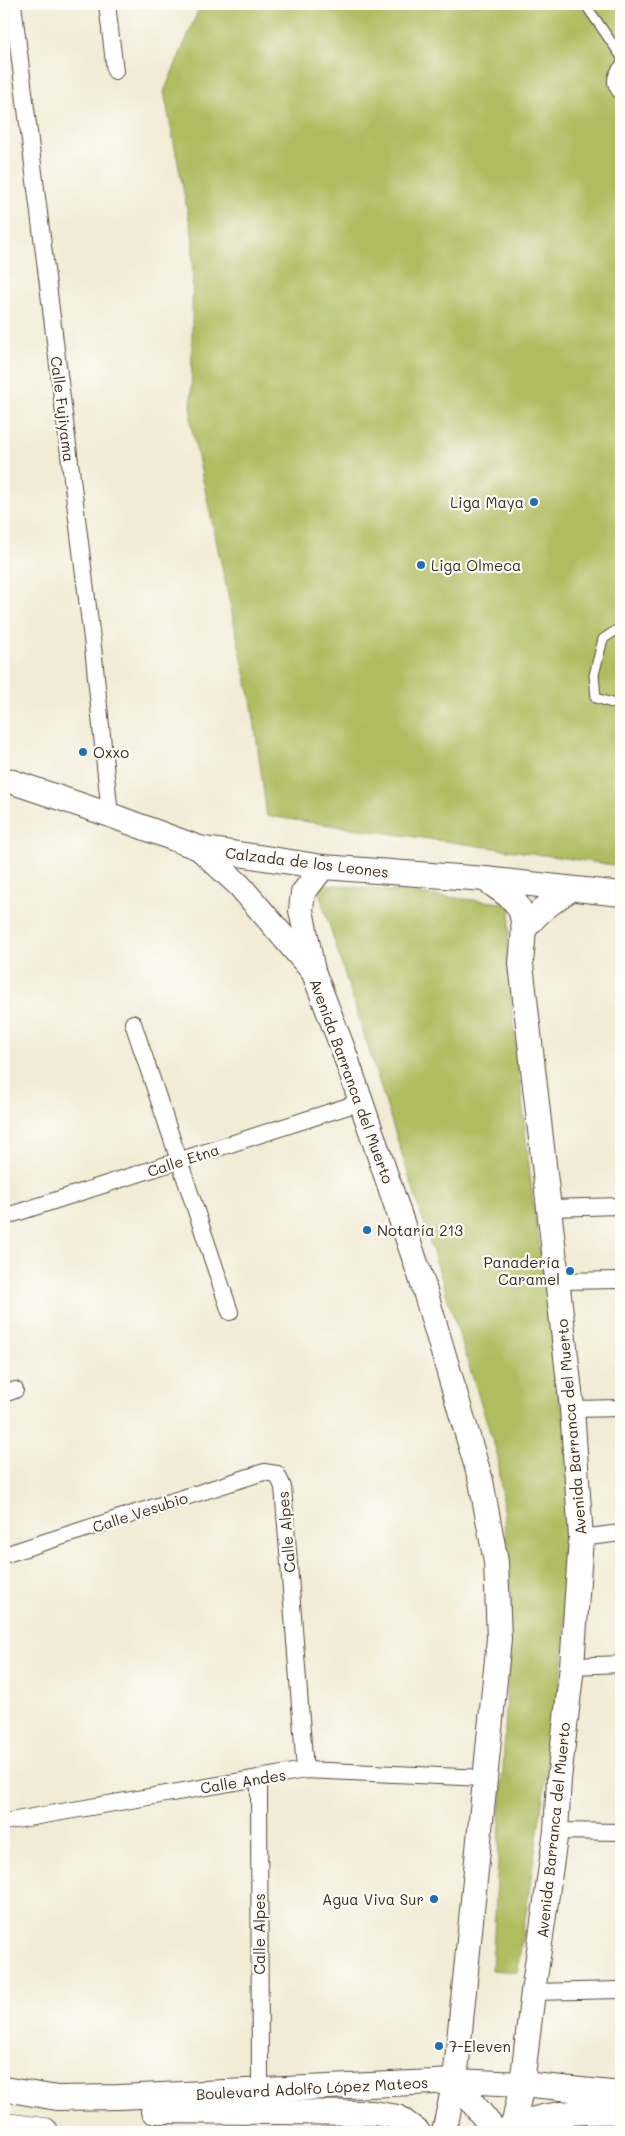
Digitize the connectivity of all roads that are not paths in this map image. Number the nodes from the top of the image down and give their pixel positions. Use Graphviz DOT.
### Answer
graph roads {
  1 [pos="13,4"];
  2 [pos="107,4"];
  3 [pos="585,4"];
  4 [pos="621,56"];
  5 [pos="621,64"];
  6 [pos="115,71"];
  7 [pos="621,96"];
  8 [pos="621,627"];
  9 [pos="621,706"];
  10 [pos="4,779"];
  11 [pos="110,815"];
  12 [pos="199,848"];
  13 [pos="323,867"];
  14 [pos="485,879"];
  15 [pos="571,889"];
  16 [pos="621,894"];
  17 [pos="524,930"];
  18 [pos="313,971"];
  19 [pos="133,1023"];
  20 [pos="361,1102"];
  21 [pos="180,1162"];
  22 [pos="621,1206"];
  23 [pos="550,1208"];
  24 [pos="4,1217"];
  25 [pos="621,1280"];
  26 [pos="557,1281"];
  27 [pos="230,1312"];
  28 [pos="621,1408"];
  29 [pos="572,1409"];
  30 [pos="277,1474"];
  31 [pos="621,1533"];
  32 [pos="581,1538"];
  33 [pos="4,1555"];
  34 [pos="621,1664"];
  35 [pos="572,1666"];
  36 [pos="305,1770"];
  37 [pos="259,1778"];
  38 [pos="484,1778"];
  39 [pos="4,1822"];
  40 [pos="556,1831"];
  41 [pos="621,1832"];
  42 [pos="621,1990"];
  43 [pos="533,1992"];
  44 [pos="455,2081"];
  45 [pos="6,2084"];
  46 [pos="522,2084"];
  47 [pos="260,2091"];
  48 [pos="621,2094"];
  49 [pos="57,2098"];
  50 [pos="621,2112"];
  51 [pos="397,2124"];
  52 [pos="555,2124"];
  53 [pos="4,2127"];
  54 [pos="506,2130"];
  55 [pos="44,2132"];
  56 [pos="418,2132"];
  57 [pos="444,2132"];
  1 -- 11 [label="street, Calle Fujiyama"];
  2 -- 6 [label="street"];
  3 -- 4 [label="lane"];
  5 -- 7 [label="lane"];
  8 -- 9 [label="lane"];
  10 -- 11 [label="main road, Calzada de los Leones"];
  11 -- 12 [label="main road, Calzada de los Leones"];
  12 -- 13 [label="main road, Calzada de los Leones"];
  12 -- 18 [label="main road, Avenida Barranca del Muerto"];
  13 -- 14 [label="main road, Calzada de los Leones"];
  13 -- 18 [label="main road, Avenida Barranca del Muerto"];
  14 -- 15 [label="main road, Calzada de los Leones"];
  14 -- 17 [label="main road, Avenida Barranca del Muerto"];
  15 -- 16 [label="main road, Calzada de los Leones"];
  15 -- 17 [label="main road"];
  17 -- 23 [label="main road, Avenida Barranca del Muerto"];
  18 -- 20 [label="main road, Avenida Barranca del Muerto"];
  19 -- 21 [label="street"];
  20 -- 21 [label="street, Calle Etna"];
  20 -- 38 [label="main road, Avenida Barranca del Muerto"];
  21 -- 24 [label="street, Calle Etna"];
  21 -- 27 [label="street"];
  22 -- 23 [label="street"];
  23 -- 26 [label="main road, Avenida Barranca del Muerto"];
  25 -- 26 [label="street"];
  26 -- 29 [label="main road, Avenida Barranca del Muerto"];
  28 -- 29 [label="street"];
  29 -- 32 [label="main road, Avenida Barranca del Muerto"];
  30 -- 33 [label="street, Calle Vesubio"];
  30 -- 36 [label="street, Calle Alpes"];
  31 -- 32 [label="street"];
  32 -- 35 [label="main road, Avenida Barranca del Muerto"];
  34 -- 35 [label="street"];
  35 -- 40 [label="main road, Avenida Barranca del Muerto"];
  36 -- 37 [label="street, Calle Andes"];
  36 -- 38 [label="street, Calle Andes"];
  37 -- 39 [label="street, Calle Andes"];
  37 -- 47 [label="street, Calle Alpes"];
  38 -- 44 [label="main road, Avenida Barranca del Muerto"];
  40 -- 41 [label="street"];
  40 -- 43 [label="main road, Avenida Barranca del Muerto"];
  42 -- 43 [label="street"];
  43 -- 46 [label="main road, Avenida Barranca del Muerto"];
  44 -- 46 [label="main road, Boulevard Adolfo López Mateos"];
  44 -- 47 [label="main road, Boulevard Adolfo López Mateos"];
  44 -- 54 [label="main road"];
  44 -- 57 [label="main road, Avenida Barranca del Muerto"];
  45 -- 49 [label="main road, Boulevard Adolfo López Mateos"];
  46 -- 48 [label="main road, Boulevard Adolfo López Mateos"];
  46 -- 54 [label="main road, Avenida Barranca del Muerto"];
  47 -- 49 [label="main road, Boulevard Adolfo López Mateos"];
  49 -- 51 [label="main road"];
  50 -- 52 [label="main road"];
  51 -- 56 [label="main road"];
  52 -- 54 [label="main road"];
  53 -- 55 [label="highway"];
}
